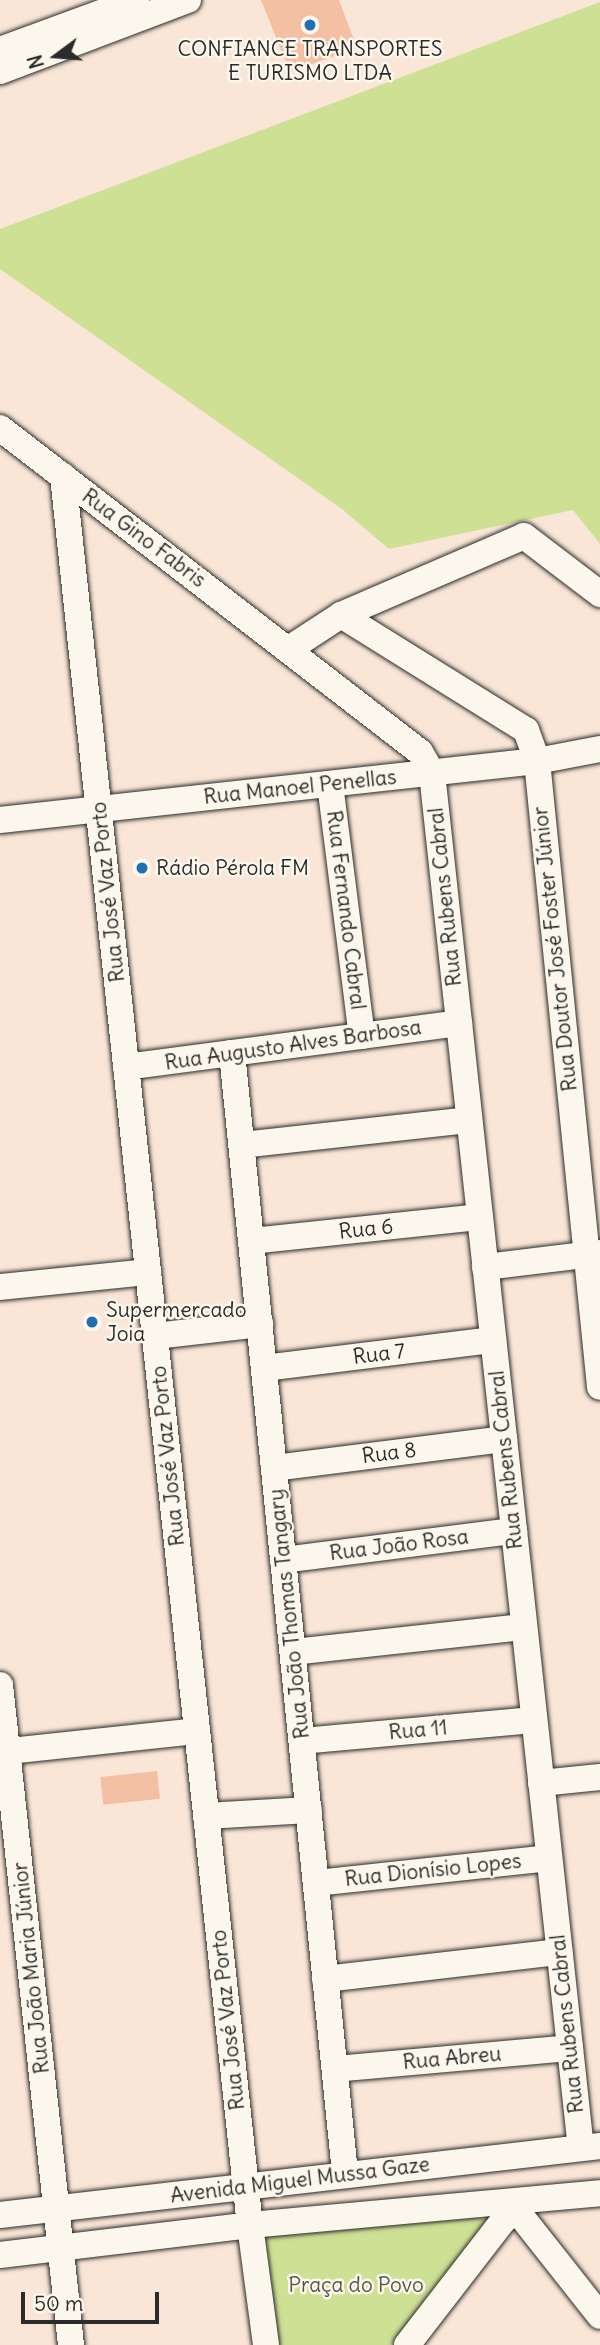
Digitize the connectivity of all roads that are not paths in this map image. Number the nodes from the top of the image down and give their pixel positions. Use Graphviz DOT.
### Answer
graph roads {
  1 [pos="188,0"];
  2 [pos="123,12"];
  3 [pos="0,50"];
  4 [pos="0,71"];
  5 [pos="0,428"];
  6 [pos="63,476"];
  7 [pos="600,594"];
  8 [pos="341,615"];
  9 [pos="289,649"];
  10 [pos="600,750"];
  11 [pos="537,761"];
  12 [pos="432,773"];
  13 [pos="330,784"];
  14 [pos="99,809"];
  15 [pos="0,820"];
  16 [pos="459,1023"];
  17 [pos="362,1036"];
  18 [pos="232,1053"];
  19 [pos="126,1067"];
  20 [pos="469,1120"];
  21 [pos="242,1144"];
  22 [pos="480,1217"];
  23 [pos="251,1241"];
  24 [pos="592,1254"];
  25 [pos="485,1267"];
  26 [pos="148,1272"];
  27 [pos="0,1287"];
  28 [pos="260,1324"];
  29 [pos="155,1336"];
  30 [pos="493,1340"];
  31 [pos="264,1368"];
  32 [pos="600,1387"];
  33 [pos="504,1439"];
  34 [pos="274,1468"];
  35 [pos="514,1531"];
  36 [pos="284,1560"];
  37 [pos="524,1627"];
  38 [pos="293,1652"];
  39 [pos="0,1685"];
  40 [pos="534,1720"];
  41 [pos="197,1731"];
  42 [pos="302,1741"];
  43 [pos="4,1752"];
  44 [pos="600,1777"];
  45 [pos="541,1783"];
  46 [pos="309,1810"];
  47 [pos="206,1816"];
  48 [pos="549,1858"];
  49 [pos="316,1883"];
  50 [pos="559,1952"];
  51 [pos="325,1979"];
  52 [pos="570,2048"];
  53 [pos="335,2069"];
  54 [pos="590,2147"];
  55 [pos="345,2174"];
  56 [pos="246,2185"];
  57 [pos="600,2193"];
  58 [pos="510,2202"];
  59 [pos="58,2210"];
  60 [pos="0,2215"];
  61 [pos="250,2225"];
  62 [pos="61,2249"];
  63 [pos="0,2255"];
  64 [pos="600,2316"];
  65 [pos="71,2345"];
  66 [pos="266,2345"];
  67 [pos="407,2345"];
  1 -- 2 [label="street"];
  2 -- 3 [label="street"];
  2 -- 4 [label="street"];
  5 -- 6 [label="street, Rua Gino Fabris"];
  6 -- 9 [label="street, Rua Gino Fabris"];
  6 -- 14 [label="street, Rua José Vaz Porto"];
  7 -- 8 [label="street"];
  8 -- 9 [label="street"];
  8 -- 11 [label="street, Rua Doutor José Foster Júnior"];
  9 -- 12 [label="street, Rua Gino Fabris"];
  10 -- 11 [label="street, Rua Manoel Penellas"];
  11 -- 12 [label="street, Rua Manoel Penellas"];
  11 -- 24 [label="street, Rua Doutor José Foster Júnior"];
  12 -- 13 [label="street, Rua Manoel Penellas"];
  12 -- 16 [label="street, Rua Rubens Cabral"];
  13 -- 14 [label="street, Rua Manoel Penellas"];
  13 -- 17 [label="street, Rua Fernando Cabral"];
  14 -- 15 [label="street, Rua Manoel Penellas"];
  14 -- 19 [label="street, Rua José Vaz Porto"];
  16 -- 17 [label="street, Rua Augusto Alves Barbosa"];
  16 -- 20 [label="street, Rua Rubens Cabral"];
  17 -- 18 [label="street, Rua Augusto Alves Barbosa"];
  18 -- 19 [label="street, Rua Augusto Alves Barbosa"];
  18 -- 21 [label="street, Rua João Thomas Tangary"];
  19 -- 26 [label="street, Rua José Vaz Porto"];
  20 -- 21 [label="street"];
  20 -- 22 [label="street, Rua Rubens Cabral"];
  21 -- 23 [label="street, Rua João Thomas Tangary"];
  22 -- 23 [label="street, Rua 6"];
  22 -- 25 [label="street, Rua Rubens Cabral"];
  23 -- 28 [label="street, Rua João Thomas Tangary"];
  24 -- 25 [label="street"];
  24 -- 32 [label="street, Rua Doutor José Foster Júnior"];
  25 -- 30 [label="street, Rua Rubens Cabral"];
  26 -- 27 [label="street"];
  26 -- 29 [label="street, Rua José Vaz Porto"];
  28 -- 29 [label="street"];
  28 -- 31 [label="street, Rua João Thomas Tangary"];
  29 -- 41 [label="street, Rua José Vaz Porto"];
  30 -- 31 [label="street, Rua 7"];
  30 -- 33 [label="street, Rua Rubens Cabral"];
  31 -- 34 [label="street, Rua João Thomas Tangary"];
  33 -- 34 [label="street, Rua 8"];
  33 -- 35 [label="street, Rua Rubens Cabral"];
  34 -- 36 [label="street, Rua João Thomas Tangary"];
  35 -- 36 [label="street, Rua João Rosa"];
  35 -- 37 [label="street, Rua Rubens Cabral"];
  36 -- 38 [label="street, Rua João Thomas Tangary"];
  37 -- 38 [label="street"];
  37 -- 40 [label="street, Rua Rubens Cabral"];
  38 -- 42 [label="street, Rua João Thomas Tangary"];
  39 -- 43 [label="street, Rua João Maria Júnior"];
  40 -- 42 [label="street, Rua 11"];
  40 -- 45 [label="street, Rua Rubens Cabral"];
  41 -- 43 [label="street"];
  41 -- 47 [label="street, Rua José Vaz Porto"];
  42 -- 46 [label="street, Rua João Thomas Tangary"];
  43 -- 59 [label="street, Rua João Maria Júnior"];
  44 -- 45 [label="street"];
  45 -- 48 [label="street, Rua Rubens Cabral"];
  46 -- 47 [label="street"];
  46 -- 49 [label="street, Rua João Thomas Tangary"];
  47 -- 56 [label="street, Rua José Vaz Porto"];
  48 -- 49 [label="street, Rua Dionísio Lopes"];
  48 -- 50 [label="street, Rua Rubens Cabral"];
  49 -- 51 [label="street, Rua João Thomas Tangary"];
  50 -- 51 [label="street"];
  50 -- 52 [label="street, Rua Rubens Cabral"];
  51 -- 53 [label="street, Rua João Thomas Tangary"];
  52 -- 53 [label="street, Rua Abreu"];
  52 -- 54 [label="street, Rua Rubens Cabral"];
  53 -- 55 [label="street, Rua João Thomas Tangary"];
  54 -- 55 [label="street, Avenida Miguel Mussa Gaze"];
  55 -- 56 [label="street, Avenida Miguel Mussa Gaze"];
  56 -- 59 [label="street, Avenida Miguel Mussa Gaze"];
  56 -- 61 [label="street, Rua José Vaz Porto"];
  57 -- 58 [label="street, Avenida Miguel Mussa Gaze"];
  58 -- 61 [label="street, Avenida Miguel Mussa Gaze"];
  58 -- 64 [label="street"];
  58 -- 67 [label="street"];
  59 -- 60 [label="street, Avenida Miguel Mussa Gaze"];
  59 -- 62 [label="street, Rua João Maria Júnior"];
  61 -- 62 [label="street, Avenida Miguel Mussa Gaze"];
  61 -- 66 [label="street"];
  62 -- 63 [label="street, Avenida Miguel Mussa Gaze"];
  62 -- 65 [label="street"];
}
